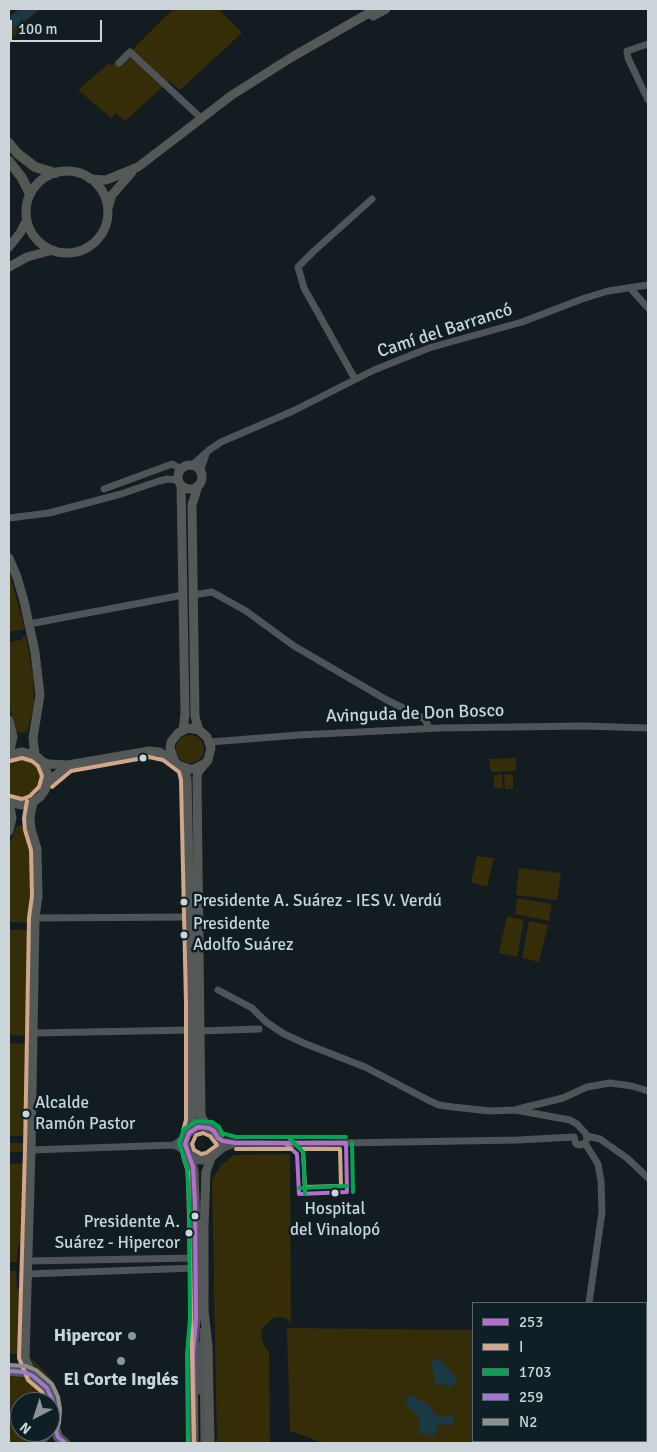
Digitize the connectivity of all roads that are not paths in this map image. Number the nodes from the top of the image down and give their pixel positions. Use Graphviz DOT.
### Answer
graph roads {
  1 [pos="376,9"];
  2 [pos="386,9"];
  3 [pos="648,44"];
  4 [pos="119,63"];
  5 [pos="261,78"];
  6 [pos="648,100"];
  7 [pos="201,118"];
  8 [pos="9,143"];
  9 [pos="12,164"];
  10 [pos="138,166"];
  11 [pos="55,173"];
  12 [pos="90,178"];
  13 [pos="30,194"];
  14 [pos="372,199"];
  15 [pos="107,209"];
  16 [pos="27,220"];
  17 [pos="9,247"];
  18 [pos="53,250"];
  19 [pos="9,267"];
  20 [pos="648,285"];
  21 [pos="630,288"];
  22 [pos="648,308"];
  23 [pos="354,379"];
  24 [pos="206,453"];
  25 [pos="191,466"];
  26 [pos="181,470"];
  27 [pos="200,472"];
  28 [pos="179,483"];
  29 [pos="198,486"];
  30 [pos="104,489"];
  31 [pos="9,518"];
  32 [pos="9,558"];
  33 [pos="183,595"];
  34 [pos="193,595"];
  35 [pos="29,624"];
  36 [pos="9,720"];
  37 [pos="429,728"];
  38 [pos="648,728"];
  39 [pos="183,730"];
  40 [pos="198,730"];
  41 [pos="174,736"];
  42 [pos="210,742"];
  43 [pos="148,751"];
  44 [pos="9,754"];
  45 [pos="36,755"];
  46 [pos="174,760"];
  47 [pos="43,762"];
  48 [pos="204,764"];
  49 [pos="68,765"];
  50 [pos="184,768"];
  51 [pos="48,782"];
  52 [pos="9,802"];
  53 [pos="33,802"];
  54 [pos="9,831"];
  55 [pos="190,917"];
  56 [pos="35,918"];
  57 [pos="218,990"];
  58 [pos="259,1029"];
  59 [pos="196,1030"];
  60 [pos="34,1033"];
  61 [pos="648,1091"];
  62 [pos="515,1110"];
  63 [pos="208,1128"];
  64 [pos="188,1135"];
  65 [pos="574,1137"];
  66 [pos="585,1137"];
  67 [pos="218,1138"];
  68 [pos="235,1143"];
  69 [pos="174,1145"];
  70 [pos="31,1150"];
  71 [pos="188,1153"];
  72 [pos="213,1156"];
  73 [pos="648,1178"];
  74 [pos="196,1258"];
  75 [pos="27,1261"];
  76 [pos="196,1268"];
  77 [pos="27,1274"];
  78 [pos="589,1302"];
  79 [pos="204,1310"];
  80 [pos="196,1319"];
  81 [pos="9,1371"];
  82 [pos="33,1376"];
  83 [pos="49,1392"];
  84 [pos="194,1443"];
  85 [pos="202,1443"];
  86 [pos="210,1443"];
  1 -- 5 [label="main road"];
  2 -- 5 [label="main road"];
  3 -- 6 [label="street"];
  4 -- 7 [label="street"];
  5 -- 7 [label="main road"];
  7 -- 10 [label="main road"];
  8 -- 11 [label="highway"];
  9 -- 13 [label="highway"];
  10 -- 12 [label="main road"];
  10 -- 15 [label="main road"];
  11 -- 12 [label="main road"];
  11 -- 13 [label="main road"];
  12 -- 15 [label="main road"];
  13 -- 16 [label="main road"];
  14 -- 23 [label="street"];
  15 -- 18 [label="main road"];
  16 -- 17 [label="main road"];
  16 -- 18 [label="main road"];
  18 -- 19 [label="main road"];
  20 -- 21 [label="street, Camí del Barrancó"];
  21 -- 22 [label="street"];
  21 -- 23 [label="street, Camí del Barrancó"];
  23 -- 24 [label="street, Camí del Barrancó"];
  24 -- 25 [label="street, Camí del Barrancó"];
  24 -- 27 [label="street"];
  25 -- 26 [label="main road"];
  25 -- 27 [label="main road"];
  26 -- 28 [label="main road"];
  26 -- 30 [label="street"];
  27 -- 29 [label="main road"];
  28 -- 29 [label="main road"];
  28 -- 31 [label="street"];
  28 -- 33 [label="main road"];
  29 -- 34 [label="main road"];
  32 -- 35 [label="main road"];
  33 -- 35 [label="street"];
  33 -- 39 [label="main road"];
  34 -- 37 [label="street"];
  34 -- 40 [label="main road"];
  35 -- 45 [label="main road"];
  36 -- 44 [label="main road"];
  37 -- 38 [label="street, Avinguda de Don Bosco"];
  37 -- 42 [label="street, Avinguda de Don Bosco"];
  39 -- 40 [label="main road"];
  39 -- 41 [label="main road"];
  40 -- 42 [label="main road"];
  41 -- 43 [label="main road"];
  41 -- 46 [label="main road"];
  42 -- 48 [label="main road"];
  43 -- 46 [label="main road"];
  43 -- 49 [label="main road"];
  44 -- 45 [label="main road"];
  45 -- 47 [label="main road"];
  46 -- 50 [label="main road"];
  47 -- 49 [label="main road"];
  47 -- 51 [label="main road"];
  48 -- 50 [label="main road"];
  48 -- 59 [label="main road"];
  49 -- 51 [label="main road"];
  50 -- 55 [label="main road"];
  51 -- 53 [label="main road"];
  52 -- 53 [label="main road"];
  52 -- 54 [label="main road"];
  53 -- 56 [label="main road"];
  55 -- 56 [label="street"];
  55 -- 59 [label="main road"];
  56 -- 60 [label="main road"];
  57 -- 62 [label="street"];
  58 -- 59 [label="street"];
  59 -- 60 [label="street"];
  59 -- 63 [label="main road"];
  59 -- 64 [label="main road"];
  60 -- 70 [label="main road"];
  61 -- 62 [label="street"];
  62 -- 66 [label="street"];
  63 -- 64 [label="main road"];
  63 -- 67 [label="main road"];
  64 -- 69 [label="street"];
  64 -- 71 [label="main road"];
  65 -- 66 [label="street"];
  65 -- 66 [label="street"];
  65 -- 68 [label="street"];
  66 -- 73 [label="street"];
  66 -- 78 [label="street"];
  67 -- 68 [label="street"];
  67 -- 72 [label="main road"];
  68 -- 72 [label="street"];
  69 -- 70 [label="street"];
  69 -- 71 [label="street"];
  70 -- 75 [label="main road"];
  71 -- 72 [label="main road"];
  71 -- 74 [label="main road"];
  72 -- 79 [label="main road"];
  74 -- 75 [label="street"];
  74 -- 76 [label="main road"];
  75 -- 77 [label="main road"];
  76 -- 77 [label="street"];
  76 -- 80 [label="main road"];
  77 -- 82 [label="main road"];
  79 -- 85 [label="street"];
  79 -- 86 [label="main road"];
  80 -- 84 [label="main road"];
  80 -- 85 [label="street"];
  81 -- 82 [label="highway"];
  82 -- 83 [label="highway"];
}
